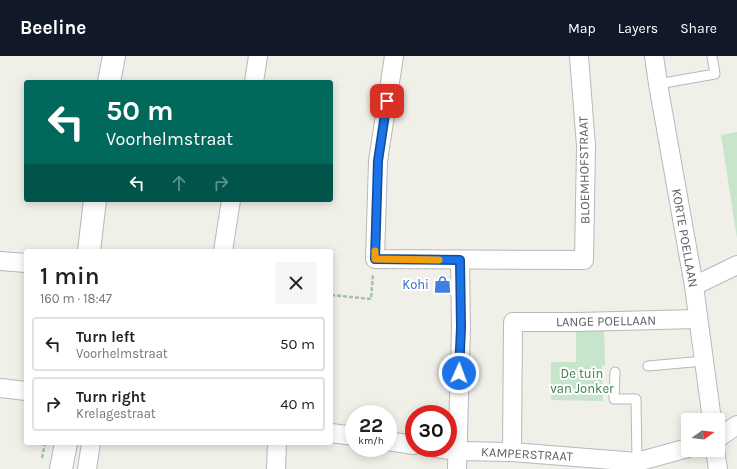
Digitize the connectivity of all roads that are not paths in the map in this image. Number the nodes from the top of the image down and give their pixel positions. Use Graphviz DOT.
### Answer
graph roads {
  1 [pos="114,56"];
  2 [pos="258,56"];
  3 [pos="394,56"];
  4 [pos="579,56"];
  5 [pos="654,56"];
  6 [pos="712,56"];
  7 [pos="109,80"];
  8 [pos="254,80"];
  9 [pos="658,84"];
  10 [pos="95,202"];
  11 [pos="231,202"];
  12 [pos="89,249"];
  13 [pos="223,249"];
  14 [pos="460,260"];
  15 [pos="0,261"];
  16 [pos="24,263"];
  17 [pos="737,265"];
  18 [pos="694,286"];
  19 [pos="698,319"];
  20 [pos="704,361"];
  21 [pos="648,366"];
  22 [pos="615,372"];
  23 [pos="0,388"];
  24 [pos="24,391"];
  25 [pos="711,413"];
  26 [pos="737,425"];
  27 [pos="333,433"];
  28 [pos="725,433"];
  29 [pos="345,435"];
  30 [pos="66,445"];
  31 [pos="91,445"];
  32 [pos="277,445"];
  33 [pos="681,450"];
  34 [pos="457,451"];
  35 [pos="512,452"];
  36 [pos="457,457"];
  37 [pos="716,457"];
  38 [pos="637,466"];
  39 [pos="62,469"];
  40 [pos="87,469"];
  41 [pos="276,469"];
  42 [pos="457,469"];
  43 [pos="718,469"];
  1 -- 7 [label="street"];
  2 -- 8 [label="street"];
  3 -- 14 [label="street"];
  4 -- 14 [label="street, BLOEMHOFSTRAAT"];
  5 -- 9 [label="street, KORTE POELLAAN"];
  6 -- 9 [label="lane"];
  9 -- 18 [label="street, KORTE POELLAAN"];
  10 -- 12 [label="street"];
  11 -- 13 [label="street"];
  14 -- 34 [label="street"];
  15 -- 16 [label="street"];
  17 -- 18 [label="street"];
  18 -- 19 [label="street, KORTE POELLAAN"];
  19 -- 20 [label="street, KORTE POELLAAN"];
  19 -- 35 [label="street, LANGE POELLAAN"];
  20 -- 21 [label="lane"];
  20 -- 25 [label="street, KORTE POELLAAN"];
  22 -- 38 [label="lane"];
  23 -- 24 [label="street"];
  26 -- 28 [label="street"];
  27 -- 29 [label="street"];
  30 -- 39 [label="street"];
  31 -- 40 [label="street"];
  32 -- 41 [label="street"];
  33 -- 38 [label="street, KAMPERSTRAAT"];
  34 -- 35 [label="street, KAMPERSTRAAT"];
  35 -- 38 [label="street, KAMPERSTRAAT"];
  36 -- 42 [label="street"];
  37 -- 43 [label="street"];
}
